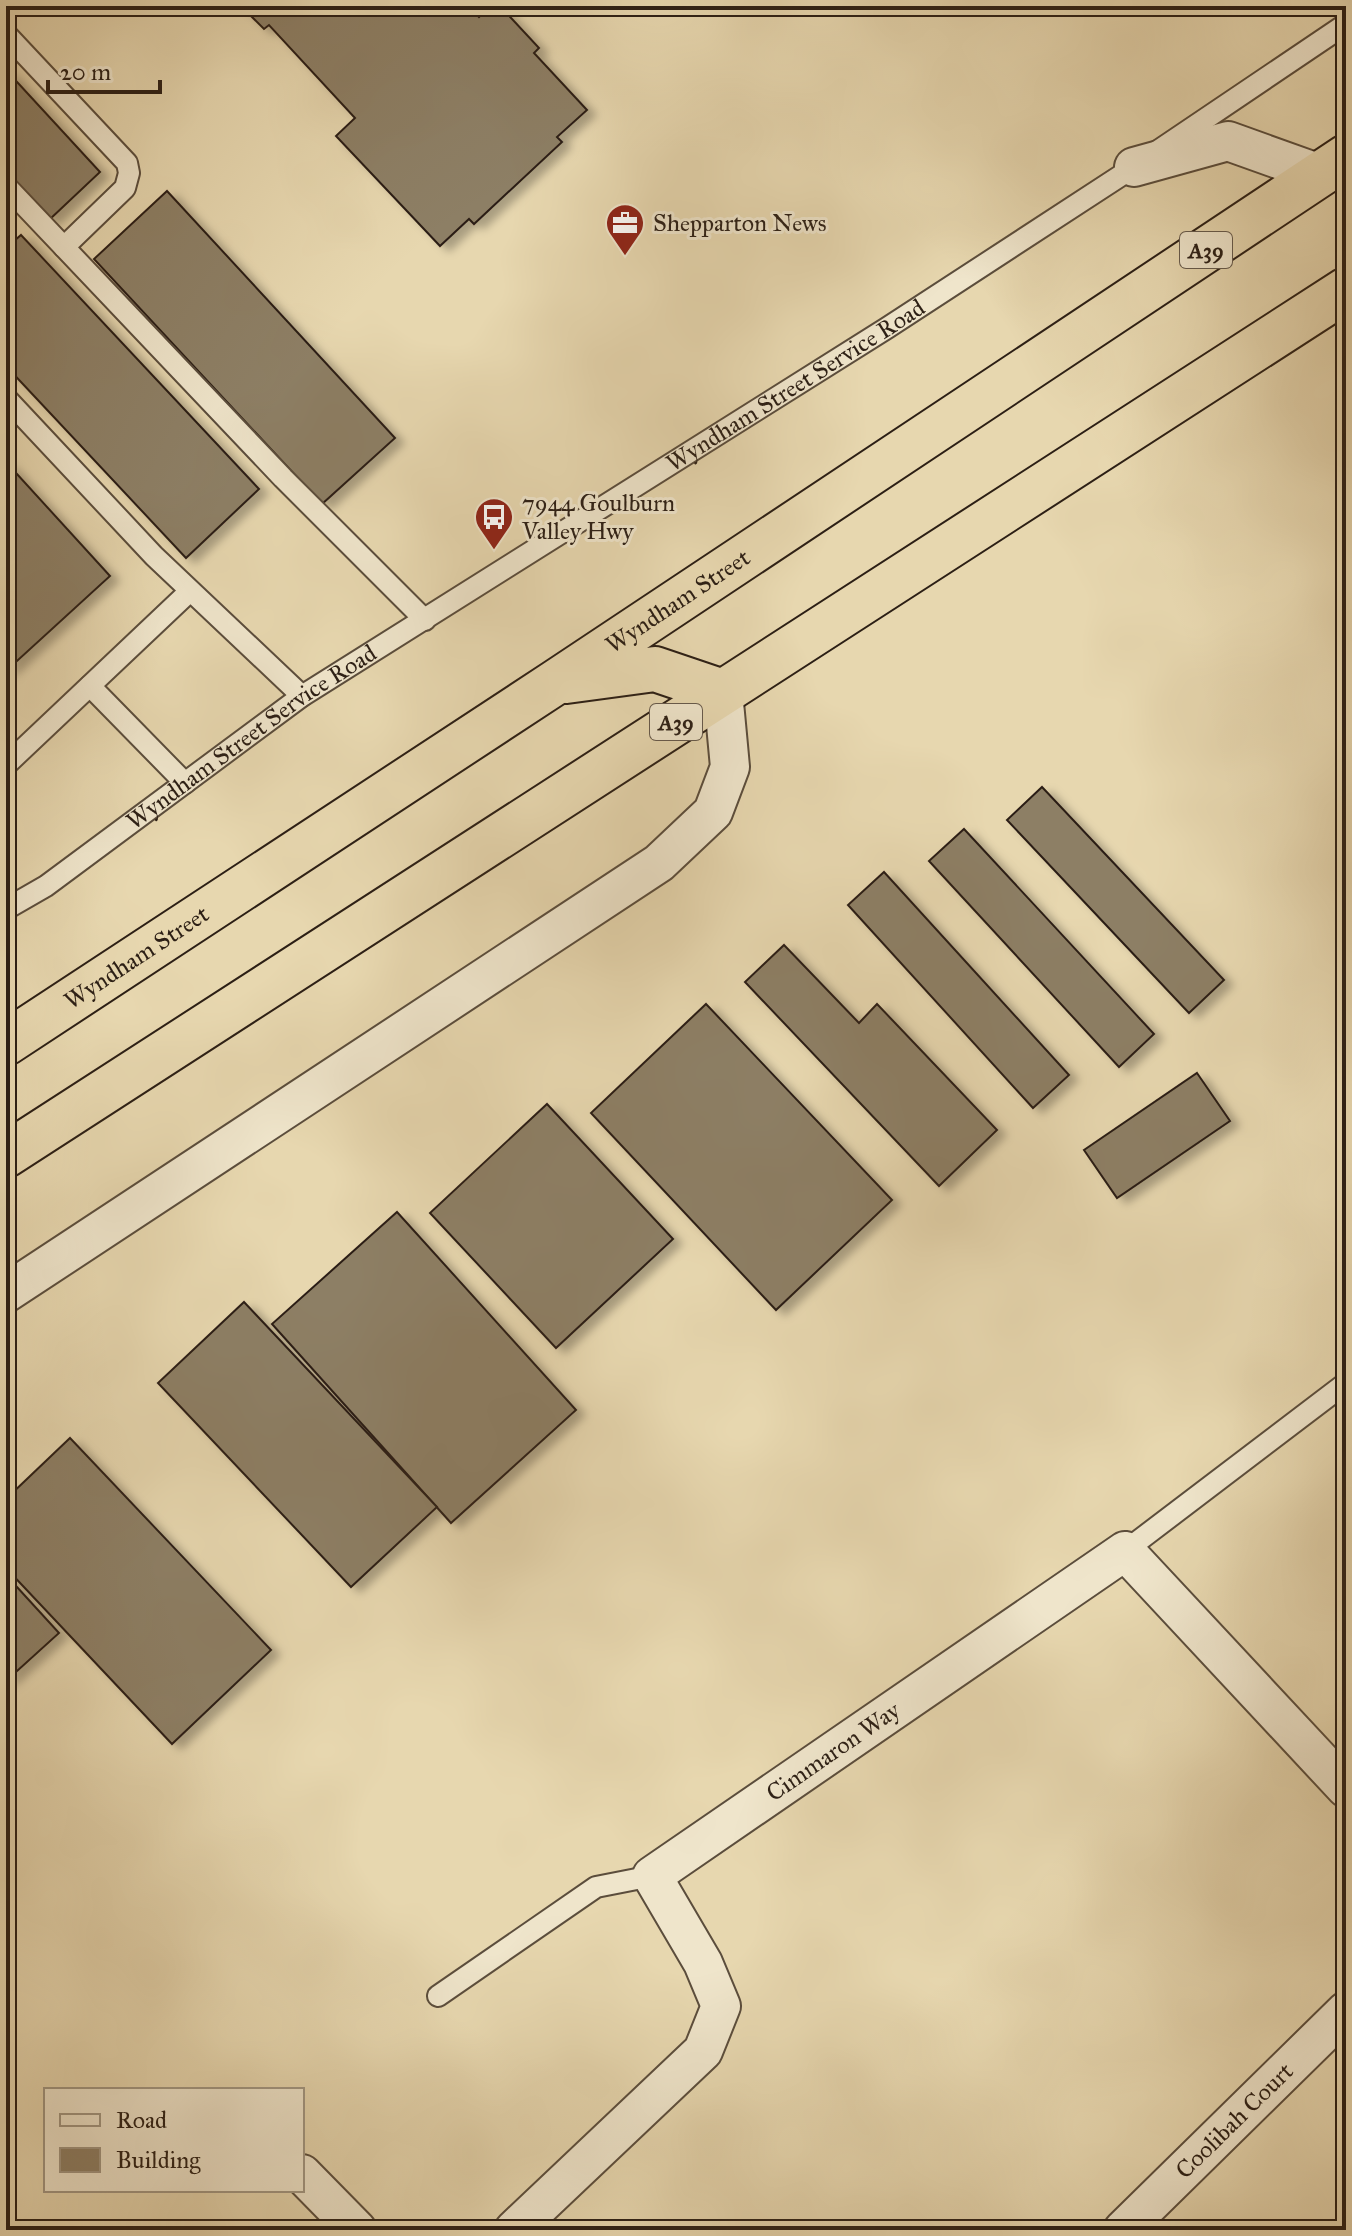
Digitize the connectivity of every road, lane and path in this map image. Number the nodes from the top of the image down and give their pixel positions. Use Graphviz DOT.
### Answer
graph roads {
  1 [pos="1346,24"];
  2 [pos="6,34"];
  3 [pos="1333,166"];
  4 [pos="1134,167"];
  5 [pos="6,186"];
  6 [pos="64,247"];
  7 [pos="1346,290"];
  8 [pos="6,398"];
  9 [pos="190,591"];
  10 [pos="425,620"];
  11 [pos="556,682"];
  12 [pos="90,686"];
  13 [pos="723,692"];
  14 [pos="302,696"];
  15 [pos="6,765"];
  16 [pos="185,783"];
  17 [pos="6,909"];
  18 [pos="6,1043"];
  19 [pos="6,1155"];
  20 [pos="6,1293"];
  21 [pos="1346,1383"];
  22 [pos="1125,1551"];
  23 [pos="1346,1788"];
  24 [pos="652,1876"];
  25 [pos="438,1996"];
  26 [pos="1346,2011"];
  27 [pos="304,2176"];
  28 [pos="357,2230"];
  29 [pos="514,2230"];
  30 [pos="1123,2230"];
  1 -- 4 [label="lane, Wyndham Street Service Road"];
  2 -- 6 [label="lane"];
  3 -- 4 [label="street"];
  3 -- 11 [label="highway, Wyndham Street / A39"];
  4 -- 10 [label="lane, Wyndham Street Service Road"];
  5 -- 6 [label="lane"];
  6 -- 10 [label="lane"];
  7 -- 13 [label="highway, A39"];
  8 -- 9 [label="lane"];
  9 -- 12 [label="lane"];
  9 -- 14 [label="lane"];
  10 -- 14 [label="lane, Wyndham Street Service Road"];
  11 -- 13 [label="highway"];
  11 -- 18 [label="highway, Wyndham Street / A39"];
  12 -- 15 [label="lane"];
  12 -- 16 [label="lane"];
  13 -- 19 [label="highway, A39"];
  13 -- 20 [label="street"];
  14 -- 16 [label="lane, Wyndham Street Service Road"];
  16 -- 17 [label="lane, Wyndham Street Service Road"];
  21 -- 22 [label="lane"];
  22 -- 23 [label="street"];
  22 -- 24 [label="street, Cimmaron Way"];
  24 -- 25 [label="lane"];
  24 -- 29 [label="street"];
  26 -- 30 [label="street, Coolibah Court"];
  27 -- 28 [label="street"];
}
